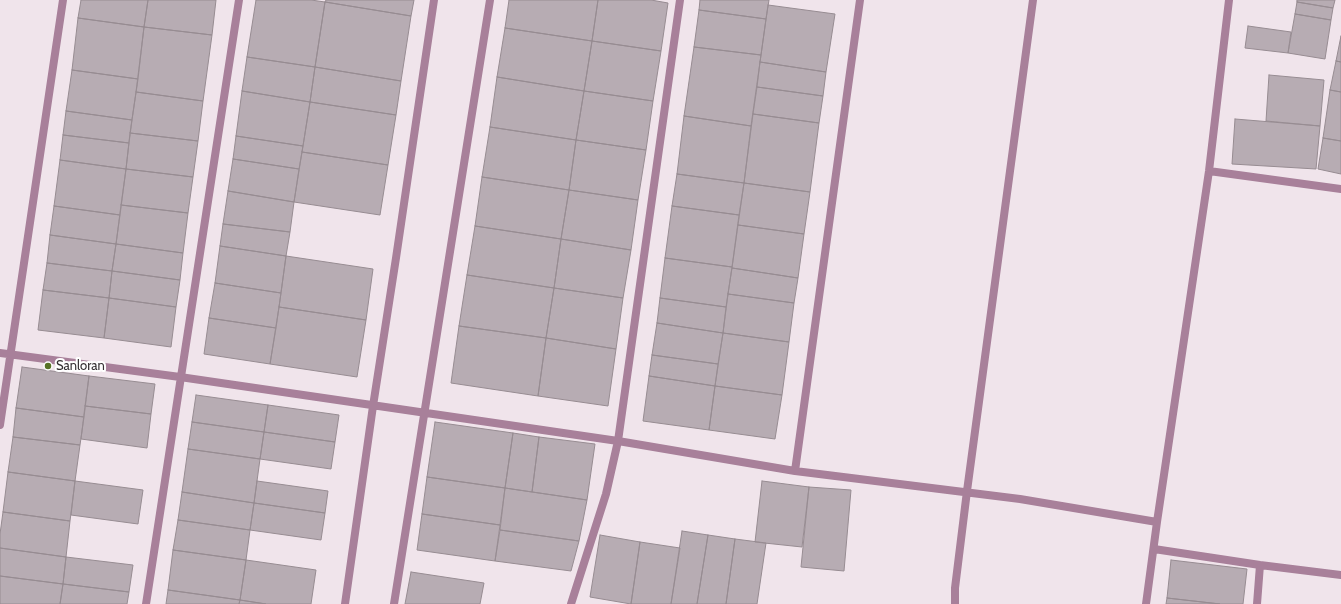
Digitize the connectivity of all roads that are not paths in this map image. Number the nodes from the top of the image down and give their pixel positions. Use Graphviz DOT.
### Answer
graph roads {
  1 [pos="63,0"];
  2 [pos="239,0"];
  3 [pos="434,0"];
  4 [pos="490,0"];
  5 [pos="680,0"];
  6 [pos="860,0"];
  7 [pos="1033,0"];
  8 [pos="1229,0"];
  9 [pos="1209,171"];
  10 [pos="1341,189"];
  11 [pos="0,353"];
  12 [pos="10,354"];
  13 [pos="180,377"];
  14 [pos="373,406"];
  15 [pos="425,413"];
  16 [pos="0,425"];
  17 [pos="618,441"];
  18 [pos="795,471"];
  19 [pos="967,491"];
  20 [pos="1157,522"];
  21 [pos="1154,549"];
  22 [pos="1260,565"];
  23 [pos="1341,575"];
  24 [pos="146,604"];
  25 [pos="345,604"];
  26 [pos="394,604"];
  27 [pos="571,604"];
  28 [pos="954,604"];
  29 [pos="1146,604"];
  30 [pos="1257,604"];
  1 -- 12 [label="street"];
  2 -- 13 [label="street"];
  3 -- 14 [label="street"];
  4 -- 15 [label="street"];
  5 -- 17 [label="street"];
  6 -- 18 [label="street"];
  7 -- 19 [label="street"];
  8 -- 9 [label="street"];
  9 -- 10 [label="street"];
  9 -- 20 [label="street"];
  11 -- 12 [label="street"];
  12 -- 13 [label="street"];
  12 -- 16 [label="street"];
  13 -- 14 [label="street"];
  13 -- 24 [label="street"];
  14 -- 15 [label="street"];
  14 -- 25 [label="street"];
  15 -- 17 [label="street"];
  15 -- 26 [label="street"];
  17 -- 18 [label="street"];
  17 -- 27 [label="street"];
  18 -- 19 [label="street"];
  19 -- 20 [label="street"];
  19 -- 28 [label="street"];
  20 -- 21 [label="street"];
  21 -- 22 [label="street"];
  21 -- 29 [label="street"];
  22 -- 23 [label="street"];
  22 -- 30 [label="street"];
}
